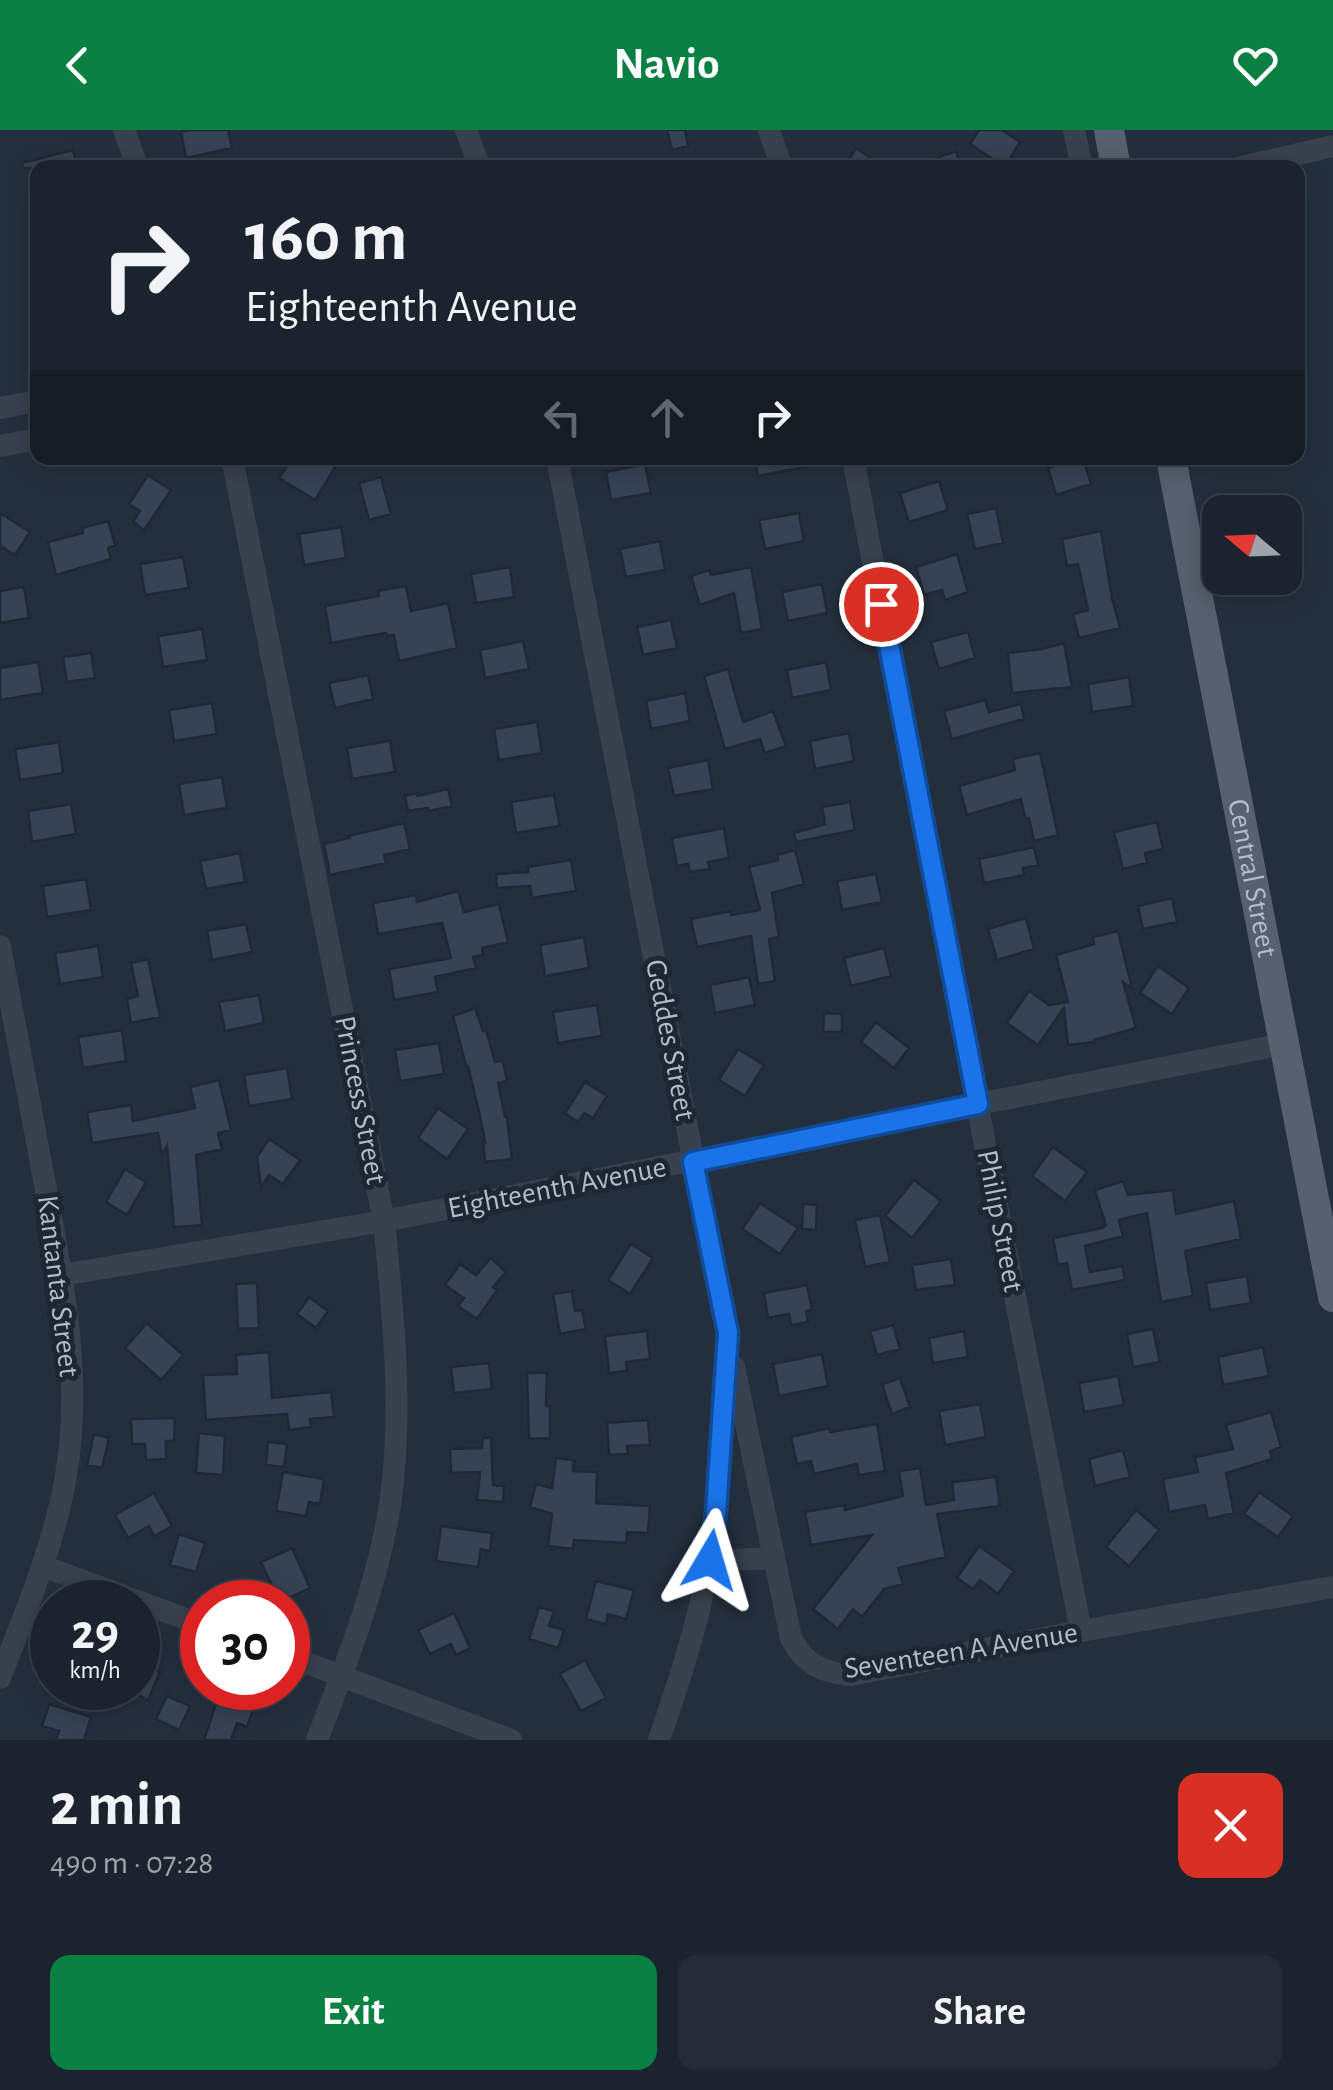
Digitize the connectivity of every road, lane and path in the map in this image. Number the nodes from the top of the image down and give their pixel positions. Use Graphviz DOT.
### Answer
graph roads {
  1 [pos="124,130"];
  2 [pos="466,130"];
  3 [pos="768,130"];
  4 [pos="1074,130"];
  5 [pos="1109,130"];
  6 [pos="1322,142"];
  7 [pos="135,160"];
  8 [pos="477,160"];
  9 [pos="779,160"];
  10 [pos="1080,160"];
  11 [pos="1115,160"];
  12 [pos="1264,160"];
  13 [pos="30,402"];
  14 [pos="0,408"];
  15 [pos="30,440"];
  16 [pos="0,446"];
  17 [pos="233,465"];
  18 [pos="558,465"];
  19 [pos="854,465"];
  20 [pos="1171,465"];
  21 [pos="0,946"];
  22 [pos="1284,1044"];
  23 [pos="978,1104"];
  24 [pos="693,1162"];
  25 [pos="384,1221"];
  26 [pos="62,1275"];
  27 [pos="1333,1296"];
  28 [pos="728,1333"];
  29 [pos="774,1558"];
  30 [pos="710,1560"];
  31 [pos="44,1566"];
  32 [pos="1333,1587"];
  33 [pos="180,1617"];
  34 [pos="1081,1631"];
  35 [pos="310,1664"];
  36 [pos="342,1676"];
  37 [pos="0,1678"];
  38 [pos="317,1740"];
  39 [pos="511,1740"];
  40 [pos="659,1740"];
  1 -- 7 [label="street"];
  2 -- 8 [label="street"];
  3 -- 9 [label="street"];
  4 -- 10 [label="street"];
  5 -- 11 [label="main road"];
  6 -- 12 [label="street"];
  13 -- 14 [label="street"];
  15 -- 16 [label="street"];
  17 -- 25 [label="street, Princess Street"];
  18 -- 24 [label="street, Geddes Street"];
  19 -- 23 [label="street, Philip Street"];
  20 -- 22 [label="main road, Central Street"];
  21 -- 26 [label="street, Kantanta Street"];
  22 -- 23 [label="street, Eighteenth Avenue"];
  22 -- 27 [label="main road, Central Street"];
  23 -- 24 [label="street, Eighteenth Avenue"];
  23 -- 34 [label="street, Philip Street"];
  24 -- 25 [label="street, Eighteenth Avenue"];
  24 -- 28 [label="street, Geddes Street"];
  25 -- 26 [label="street, Eighteenth Avenue"];
  25 -- 36 [label="street, Princess Street"];
  26 -- 31 [label="street, Kantanta Street"];
  28 -- 29 [label="street, Seventeen A Avenue"];
  28 -- 30 [label="street, Geddes Street"];
  29 -- 30 [label="street"];
  29 -- 34 [label="street, Seventeen A Avenue"];
  30 -- 40 [label="street, Geddes Street"];
  31 -- 33 [label="street"];
  31 -- 37 [label="street, Kantanta Street"];
  32 -- 34 [label="street, Seventeen A Avenue"];
  35 -- 36 [label="street"];
  36 -- 38 [label="street, Princess Street"];
  36 -- 39 [label="street"];
}
